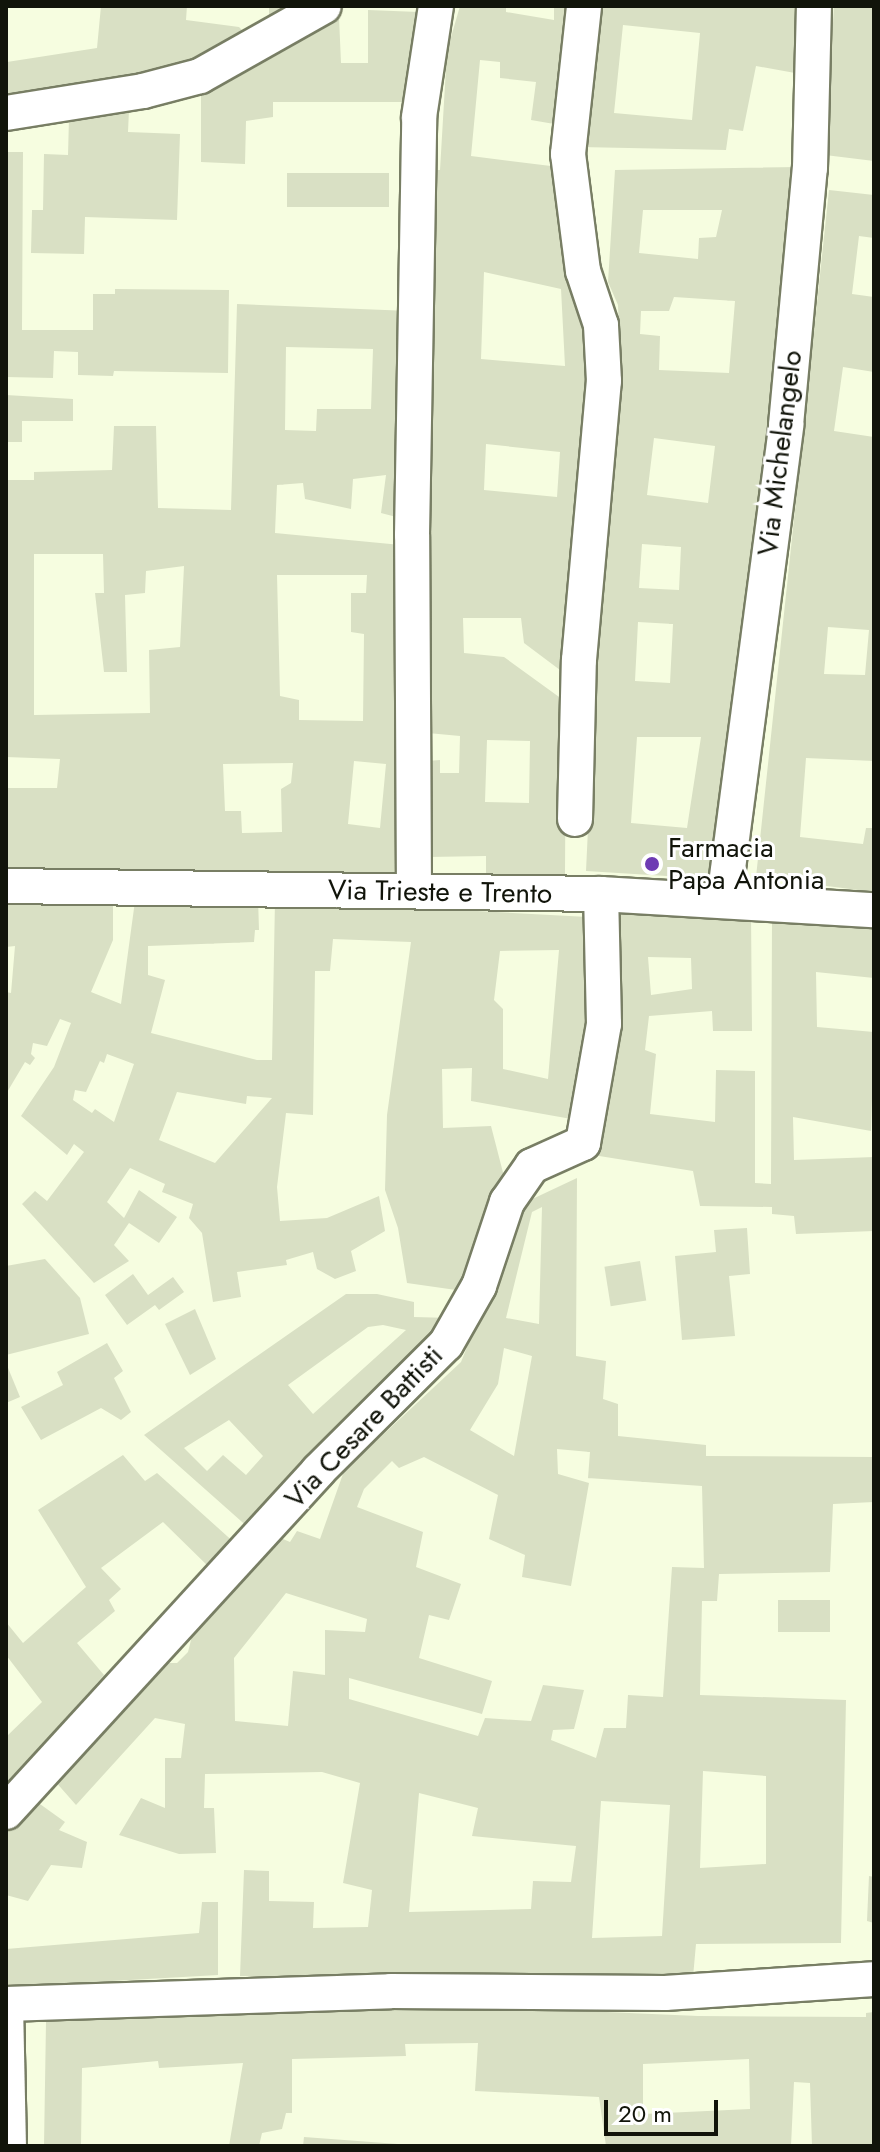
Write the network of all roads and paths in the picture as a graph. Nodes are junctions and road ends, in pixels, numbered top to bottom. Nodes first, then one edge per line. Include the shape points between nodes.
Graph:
1 (324, 6) edge
2 (436, 6) edge
3 (584, 6) edge
4 (814, 6) edge
5 (6, 113) edge
6 (575, 819) dead end
7 (6, 886) edge
8 (414, 891) junction
9 (601, 894) junction
10 (724, 899) junction
11 (874, 910) edge
12 (6, 1812) edge
13 (874, 1979) edge
14 (10, 2004) edge
15 (17, 2146) edge

1 - 5 street via 200,76 143,91
2 - 8 street via 419,117 412,535
3 - 6 street via 568,154 583,271 601,325 604,381 579,660
4 - 10 street, Via Michelangelo via 810,168 786,425
7 - 8 street, Via Trieste e Trento
8 - 9 street, Via Trieste e Trento
9 - 10 street, Via Trieste e Trento
9 - 12 street, Via Cesare Battisti via 604,1024 583,1143 532,1166 515,1190 479,1286 446,1344 318,1471
10 - 11 street, Via Trieste e Trento
13 - 14 street via 665,1993 391,1991
14 - 15 lane

